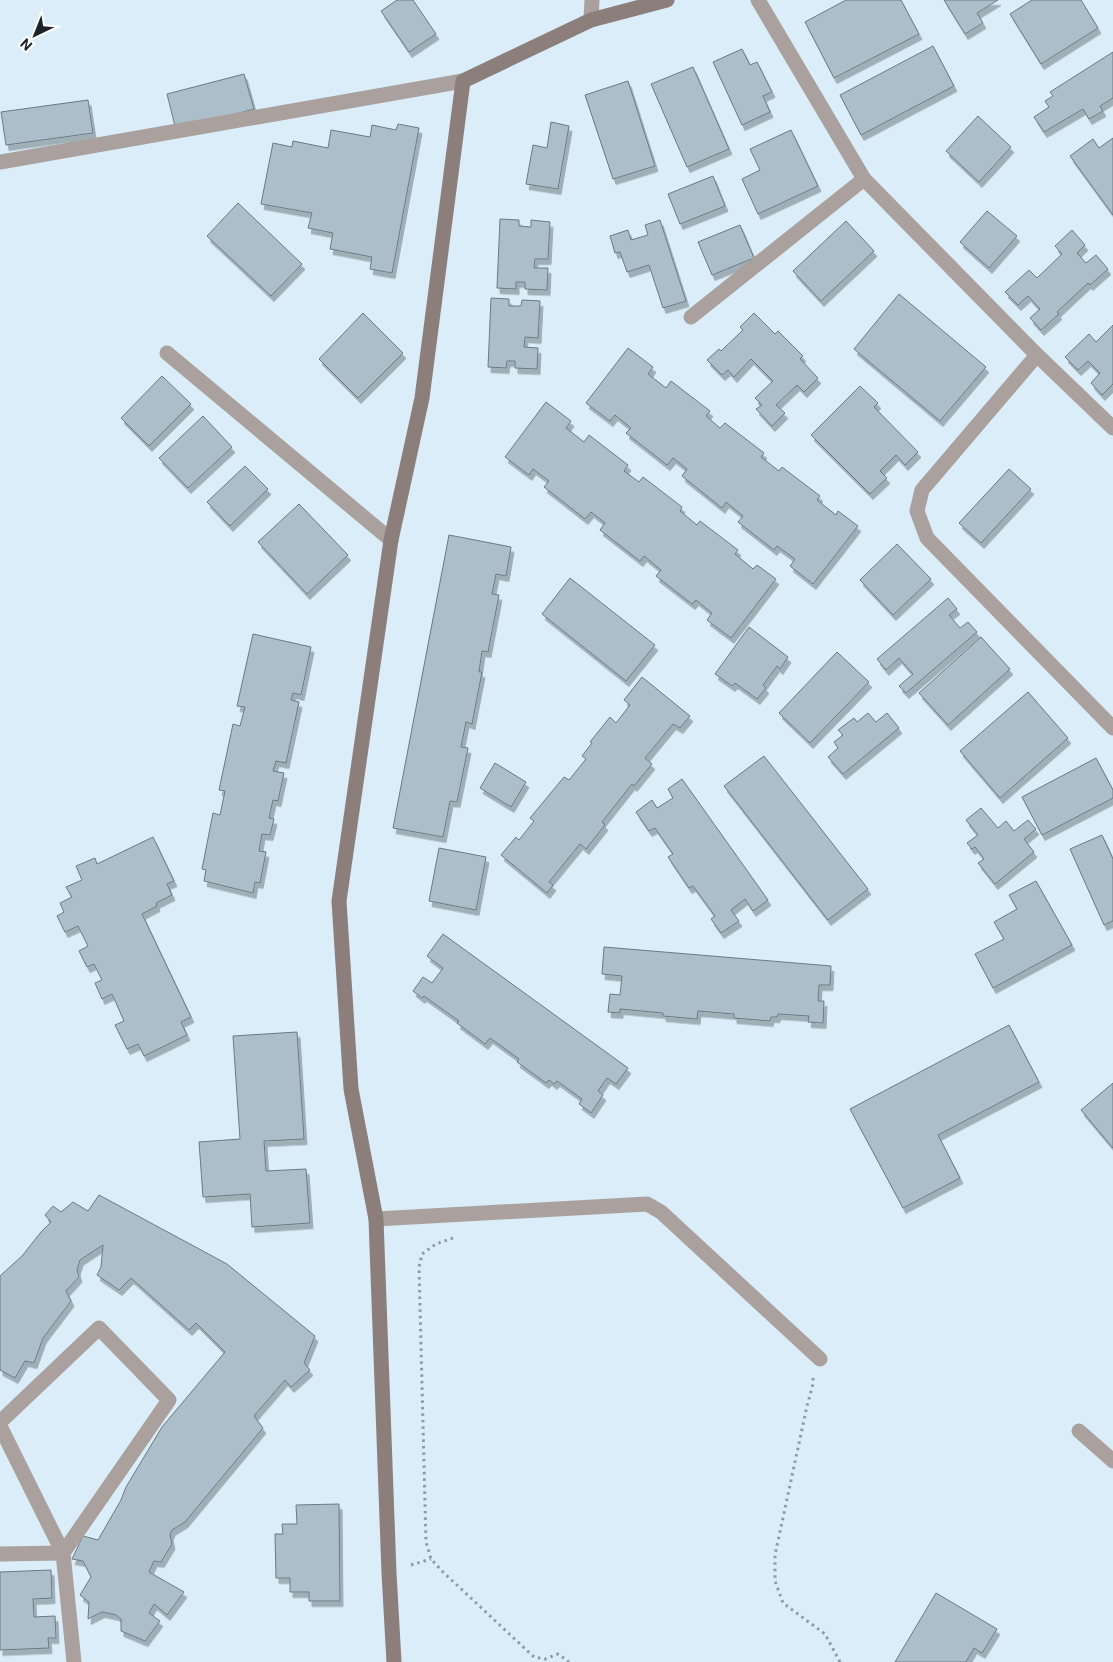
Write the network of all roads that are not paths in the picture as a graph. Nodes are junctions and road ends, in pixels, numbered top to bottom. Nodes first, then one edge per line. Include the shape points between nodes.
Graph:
1 (592, 0) edge
2 (667, 0) edge
3 (758, 0) edge
4 (591, 20) junction
5 (463, 81) junction
6 (0, 162) edge
7 (864, 180) junction
8 (691, 317) dead end
9 (167, 353) dead end
10 (1037, 356) junction
11 (1113, 428) edge
12 (391, 540) junction
13 (1113, 728) edge
14 (376, 1219) junction
15 (820, 1359) dead end
16 (0, 1424) edge
17 (1079, 1431) dead end
18 (1113, 1461) edge
19 (63, 1553) junction
20 (0, 1554) edge
21 (74, 1662) edge
22 (394, 1662) edge

1 - 4 street
2 - 4 street
3 - 7 street
4 - 5 street
5 - 6 street
5 - 12 street via 422,398
7 - 8 street
7 - 10 street
9 - 12 street
10 - 11 street
10 - 13 street via 922,490 917,511 927,538
12 - 14 street via 339,901 351,1089
14 - 15 street via 647,1204 661,1212
14 - 22 street
16 - 19 street
16 - 19 street via 99,1328 169,1400
17 - 18 street
19 - 20 street
19 - 21 street

